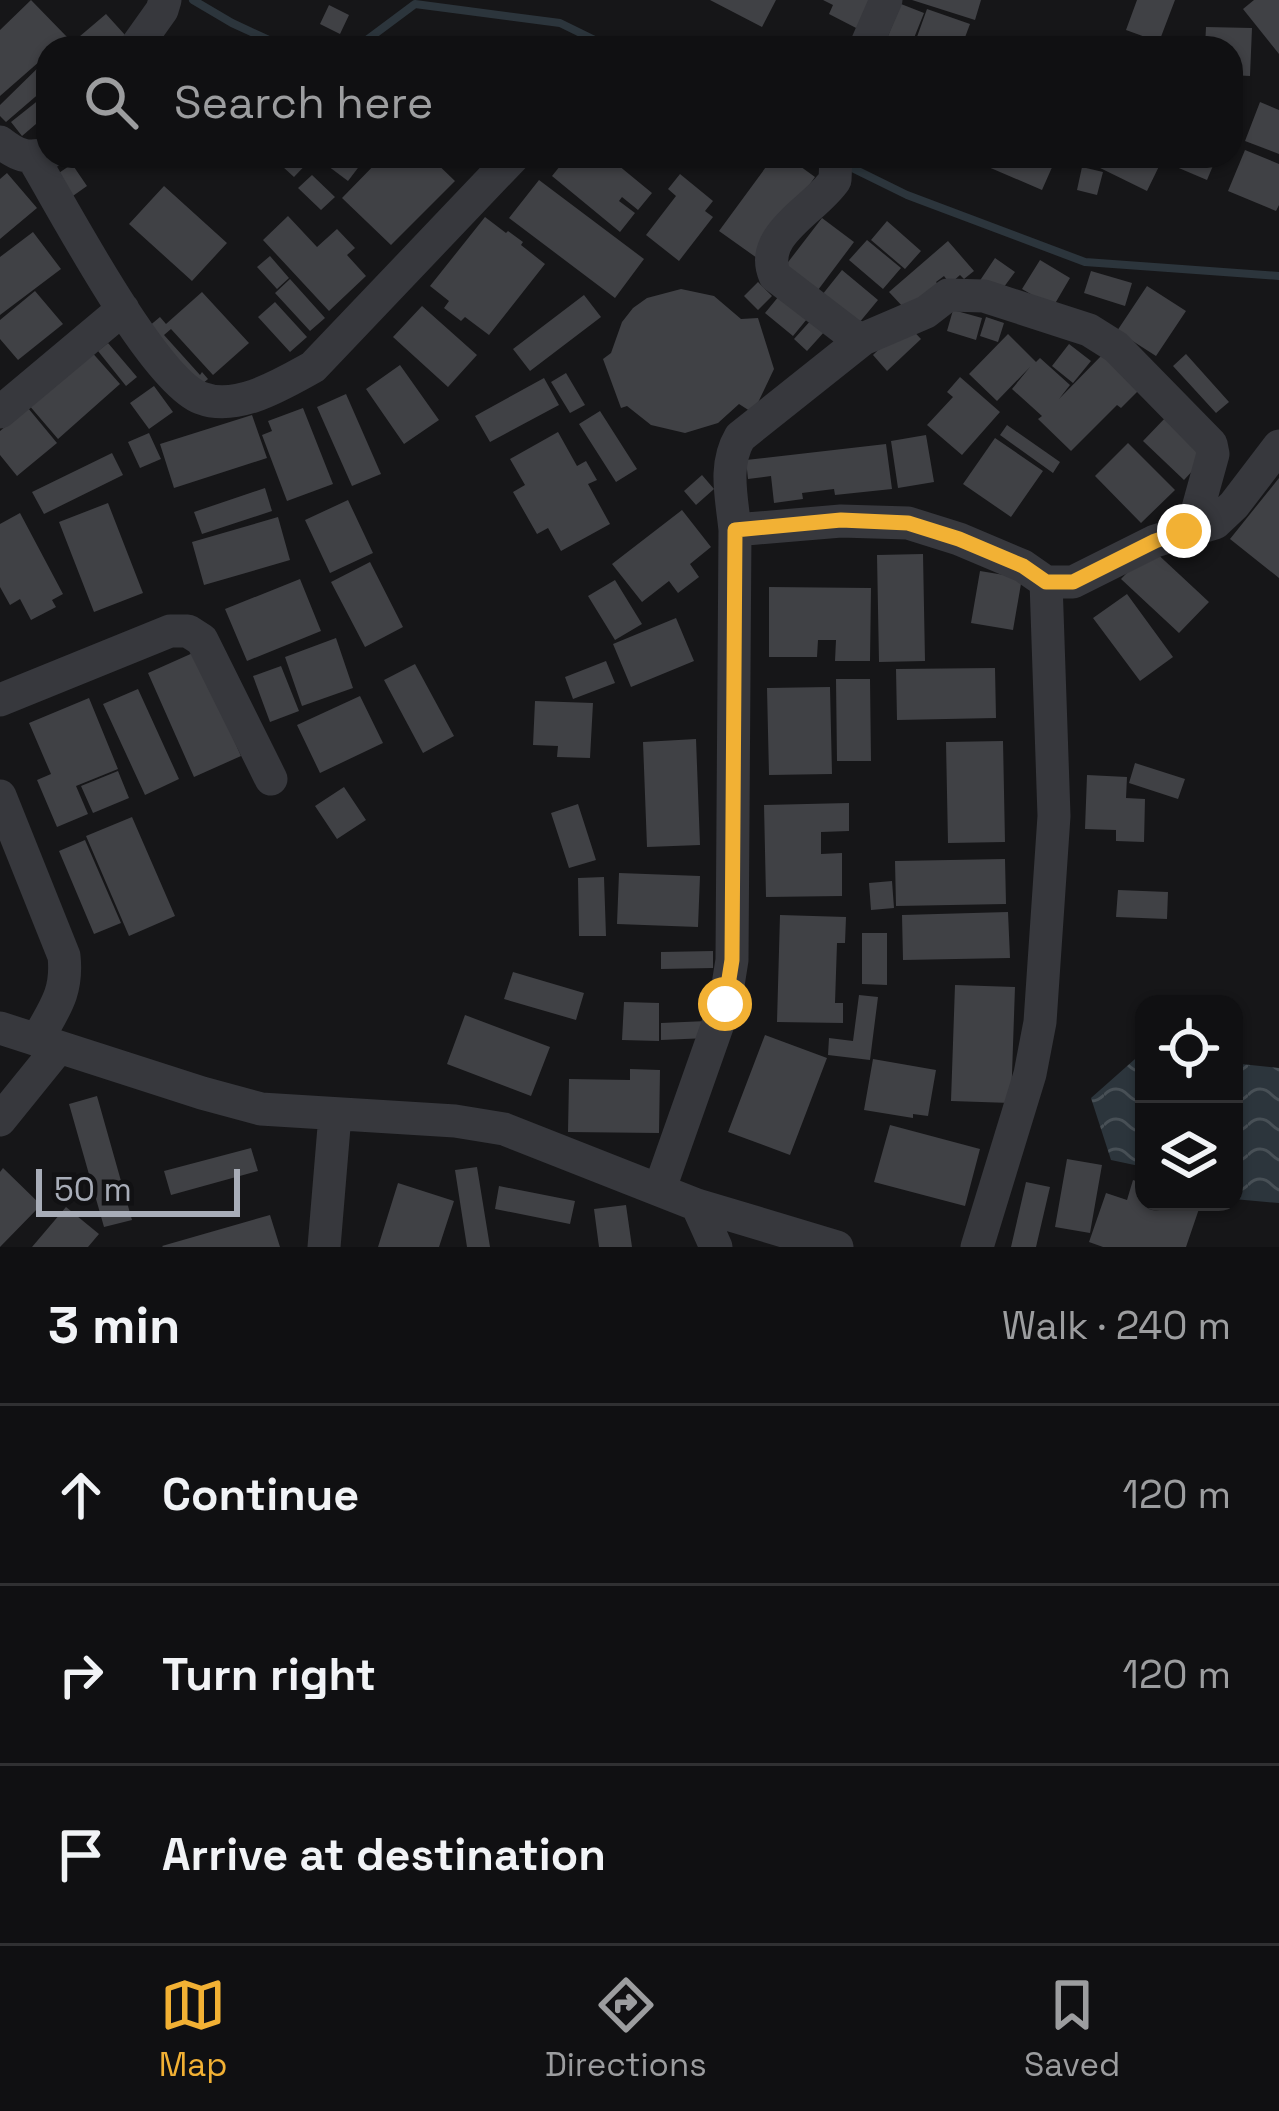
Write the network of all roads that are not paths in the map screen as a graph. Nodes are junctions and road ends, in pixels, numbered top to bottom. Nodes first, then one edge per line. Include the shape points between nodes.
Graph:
1 (886, 0) edge
2 (164, 5) edge
3 (143, 36) edge
4 (870, 36) edge
5 (0, 142) edge
6 (36, 155) edge
7 (47, 168) edge
8 (503, 168) edge
9 (835, 168) edge
10 (123, 309) junction
11 (863, 339) junction
12 (0, 412) edge
13 (1279, 446) edge
14 (735, 530) junction
15 (1184, 531) junction
16 (1046, 582) junction
17 (0, 700) edge
18 (271, 778) dead end
19 (0, 796) edge
20 (0, 1028) edge
21 (48, 1044) junction
22 (334, 1115) junction
23 (0, 1120) edge
24 (660, 1188) junction
25 (697, 1204) junction
26 (758, 1236) edge
27 (323, 1247) edge
28 (716, 1247) edge
29 (837, 1247) edge
30 (977, 1247) edge

1 - 4 street
2 - 3 street
5 - 6 street
7 - 10 street
8 - 10 street via 313,367 278,386 235,401 202,399 175,381
9 - 11 street via 774,243 769,262 776,276
10 - 12 street
11 - 14 street via 740,437 730,453
11 - 15 street via 948,295 984,296 1089,330 1116,347 1211,444 1197,512
13 - 15 street via 1215,523
14 - 16 street via 908,523
14 - 24 street via 732,960 725,1004
15 - 16 street via 1073,582
16 - 30 street via 1054,816 1040,1022
17 - 18 street via 170,631 188,631 202,640
19 - 21 street via 64,956 64,991
20 - 21 street
21 - 22 street via 261,1108
21 - 23 street
22 - 24 street via 504,1129
22 - 27 street
24 - 25 street
25 - 26 street
25 - 28 street
26 - 29 street

